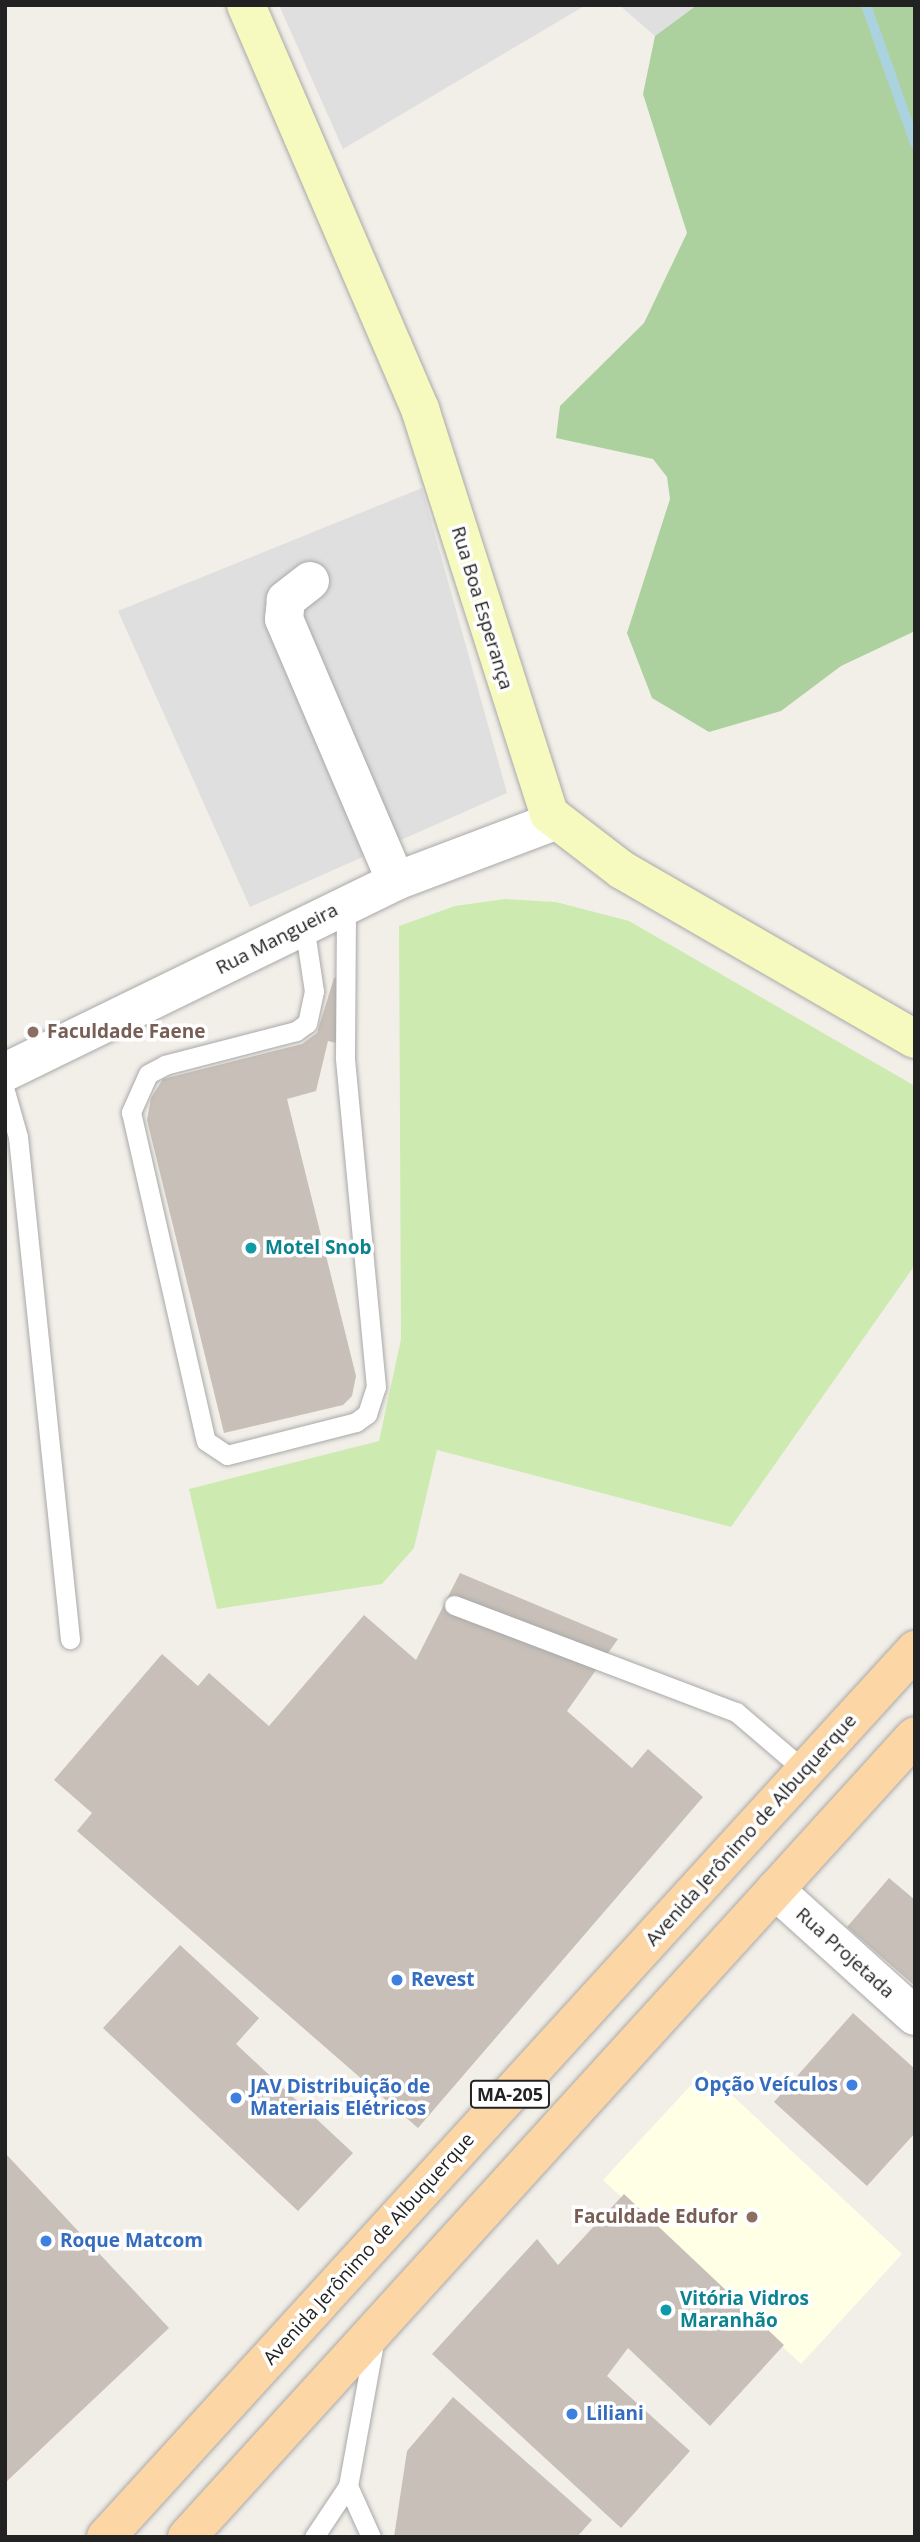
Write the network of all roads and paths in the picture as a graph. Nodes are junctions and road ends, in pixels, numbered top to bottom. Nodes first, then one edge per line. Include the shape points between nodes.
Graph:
1 (246, 5) edge
2 (310, 581) dead end
3 (555, 821) junction
4 (396, 881) junction
5 (346, 905) junction
6 (304, 925) junction
7 (915, 1039) edge
8 (5, 1072) edge
9 (5, 1091) edge
10 (454, 1605) dead end
11 (70, 1639) dead end
12 (915, 1650) edge
13 (915, 1736) edge
14 (805, 1771) junction
15 (775, 1889) junction
16 (915, 2016) edge
17 (376, 2328) junction
18 (348, 2486) junction
19 (106, 2537) edge
20 (187, 2537) edge
21 (314, 2537) edge
22 (371, 2537) edge

1 - 3 main road, Rua Boa Esperança via 420,409 533,778
2 - 4 street via 286,600 284,619
3 - 4 street, Rua Mangueira
3 - 7 main road, Rua Boa Esperança via 622,870
4 - 5 street, Rua Mangueira
5 - 6 street, Rua Mangueira
5 - 6 lane via 345,1056 376,1387 367,1415 356,1422 227,1455 206,1441 131,1112 148,1074 165,1065 296,1031 307,1023 314,991
6 - 8 street, Rua Mangueira
9 - 11 lane via 18,1137
10 - 14 lane via 736,1713
12 - 14 main road, Avenida Jerônimo de Albuquerque / MA-205
13 - 15 main road, MA-205
14 - 19 main road, Avenida Jerônimo de Albuquerque / MA-205
15 - 16 street, Rua Projetada
15 - 17 main road, MA-205
17 - 18 lane
17 - 20 main road, MA-205
18 - 21 lane
18 - 22 lane

